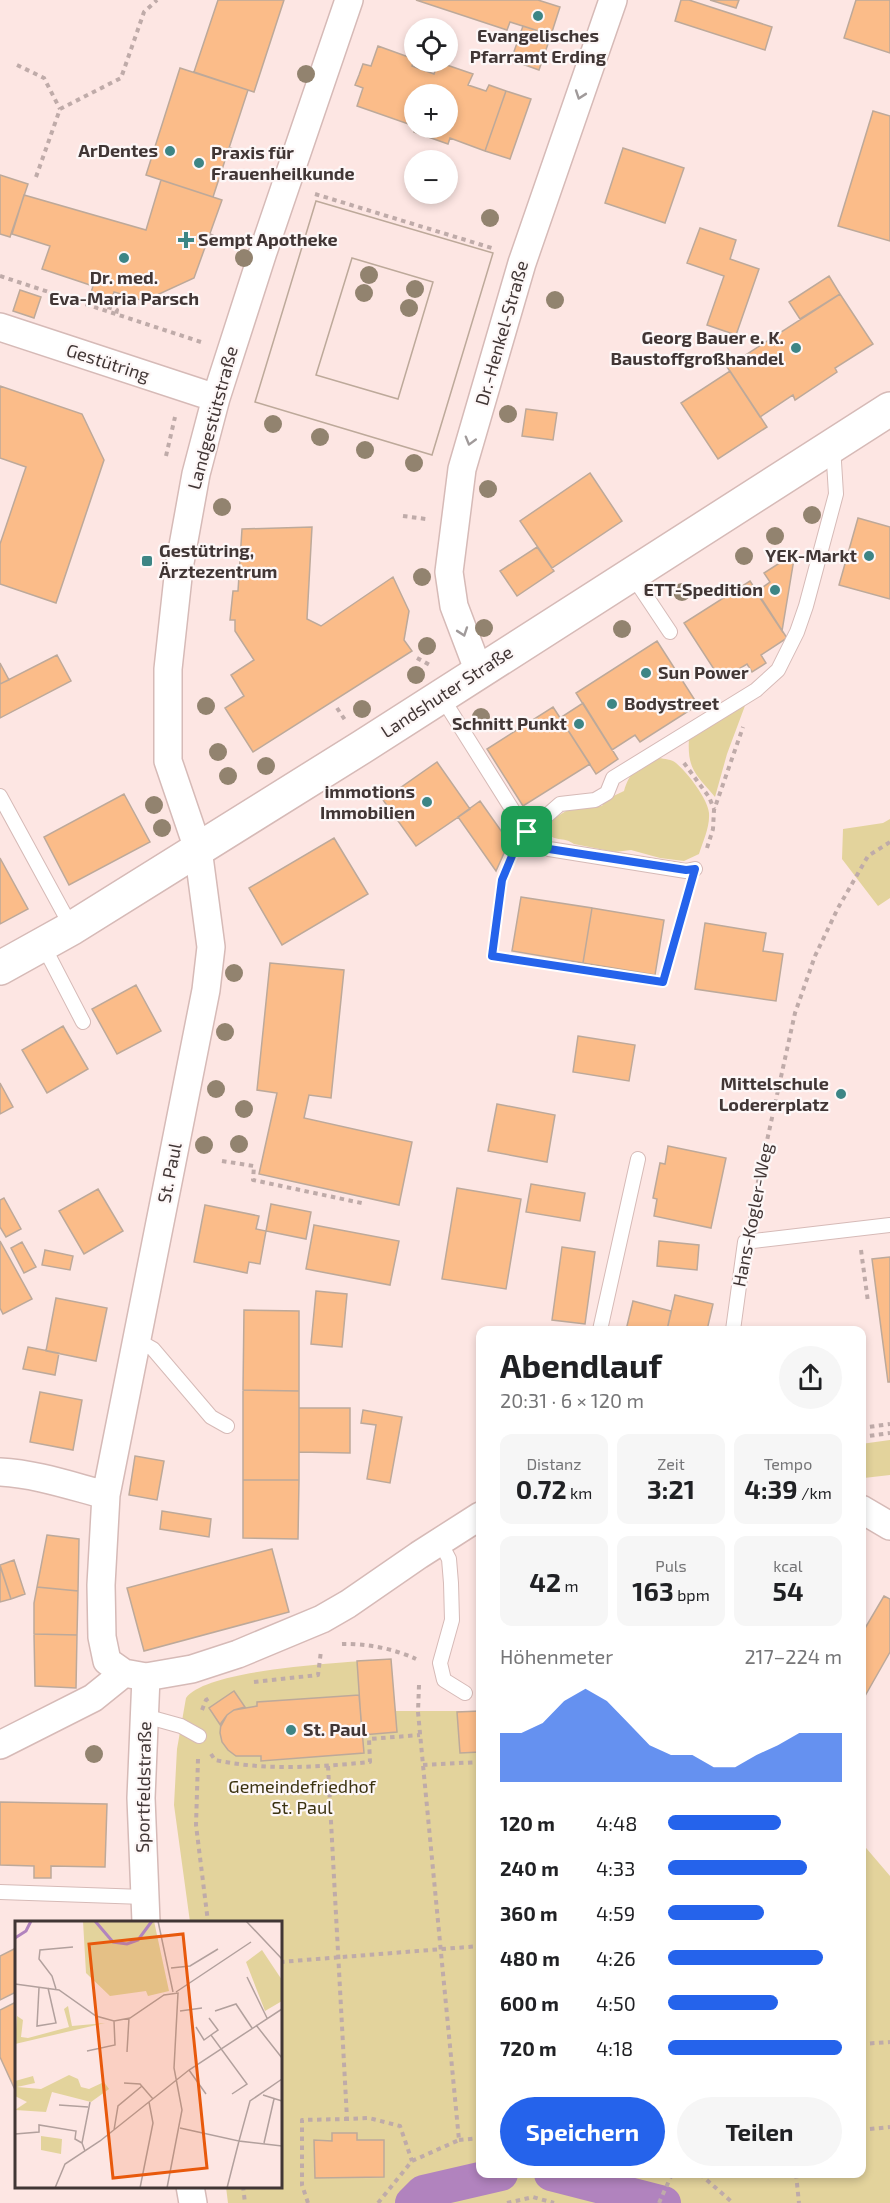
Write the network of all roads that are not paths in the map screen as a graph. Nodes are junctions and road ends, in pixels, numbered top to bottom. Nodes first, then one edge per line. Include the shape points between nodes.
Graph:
1 (349, 0) edge
2 (612, 0) edge
3 (0, 327) edge
4 (216, 398) junction
5 (890, 409) edge
6 (833, 446) junction
7 (632, 574) junction
8 (670, 632) dead end
9 (479, 672) junction
10 (441, 696) junction
11 (0, 796) edge
12 (527, 832) junction
13 (198, 849) junction
14 (695, 869) road end
15 (72, 928) junction
16 (43, 945) junction
17 (0, 968) edge
18 (83, 1022) dead end
19 (638, 1159) dead end
20 (890, 1225) edge
21 (601, 1326) edge
22 (734, 1326) edge
23 (137, 1340) junction
24 (227, 1426) dead end
25 (0, 1472) edge
26 (106, 1496) junction
27 (866, 1512) edge
28 (476, 1519) edge
29 (890, 1526) edge
30 (440, 1542) junction
31 (135, 1675) junction
32 (465, 1693) dead end
33 (145, 1716) junction
34 (199, 1736) road end
35 (0, 1745) edge
36 (0, 1892) edge
37 (145, 1910) edge
38 (190, 2188) edge
39 (193, 2203) edge

1 - 4 street, Landgestütstraße
2 -> 9 street, Dr.-Henkel-Straße via 522,263 462,469 449,572 454,606
3 - 4 street, Gestütring
4 - 13 street, Landgestütstraße via 183,545 168,669 168,761
5 - 6 street, Landshuter Straße
6 - 7 street, Landshuter Straße
6 - 12 lane via 836,494 806,606 778,670 756,690 613,778 607,793 595,800 560,804
7 - 8 lane
7 - 9 street, Landshuter Straße
9 - 10 street, Landshuter Straße
10 - 12 lane
10 - 13 street, Landshuter Straße
11 - 15 lane
12 - 14 lane via 549,849
13 - 15 street, Landshuter Straße
13 - 23 street, St. Paul via 208,926 207,990
15 - 16 street, Landshuter Straße
16 - 17 street, Landshuter Straße
16 - 18 lane
19 - 21 lane
20 - 22 lane, Hans-Kogler-Weg via 745,1242
23 - 24 lane via 153,1349 211,1417
23 - 26 street, St. Paul
25 - 26 street via 22,1473
26 - 31 street, St. Paul via 102,1637 107,1661
27 - 29 street
28 - 30 street
30 - 31 street via 322,1619 192,1669
30 - 32 lane via 449,1559 452,1620 440,1663 444,1680
31 - 33 street, Sportfeldstraße
31 - 35 street
33 - 34 lane via 181,1726
33 - 37 street, Sportfeldstraße via 141,1798
36 - 37 lane, Sportfeldstraße
38 - 39 street

